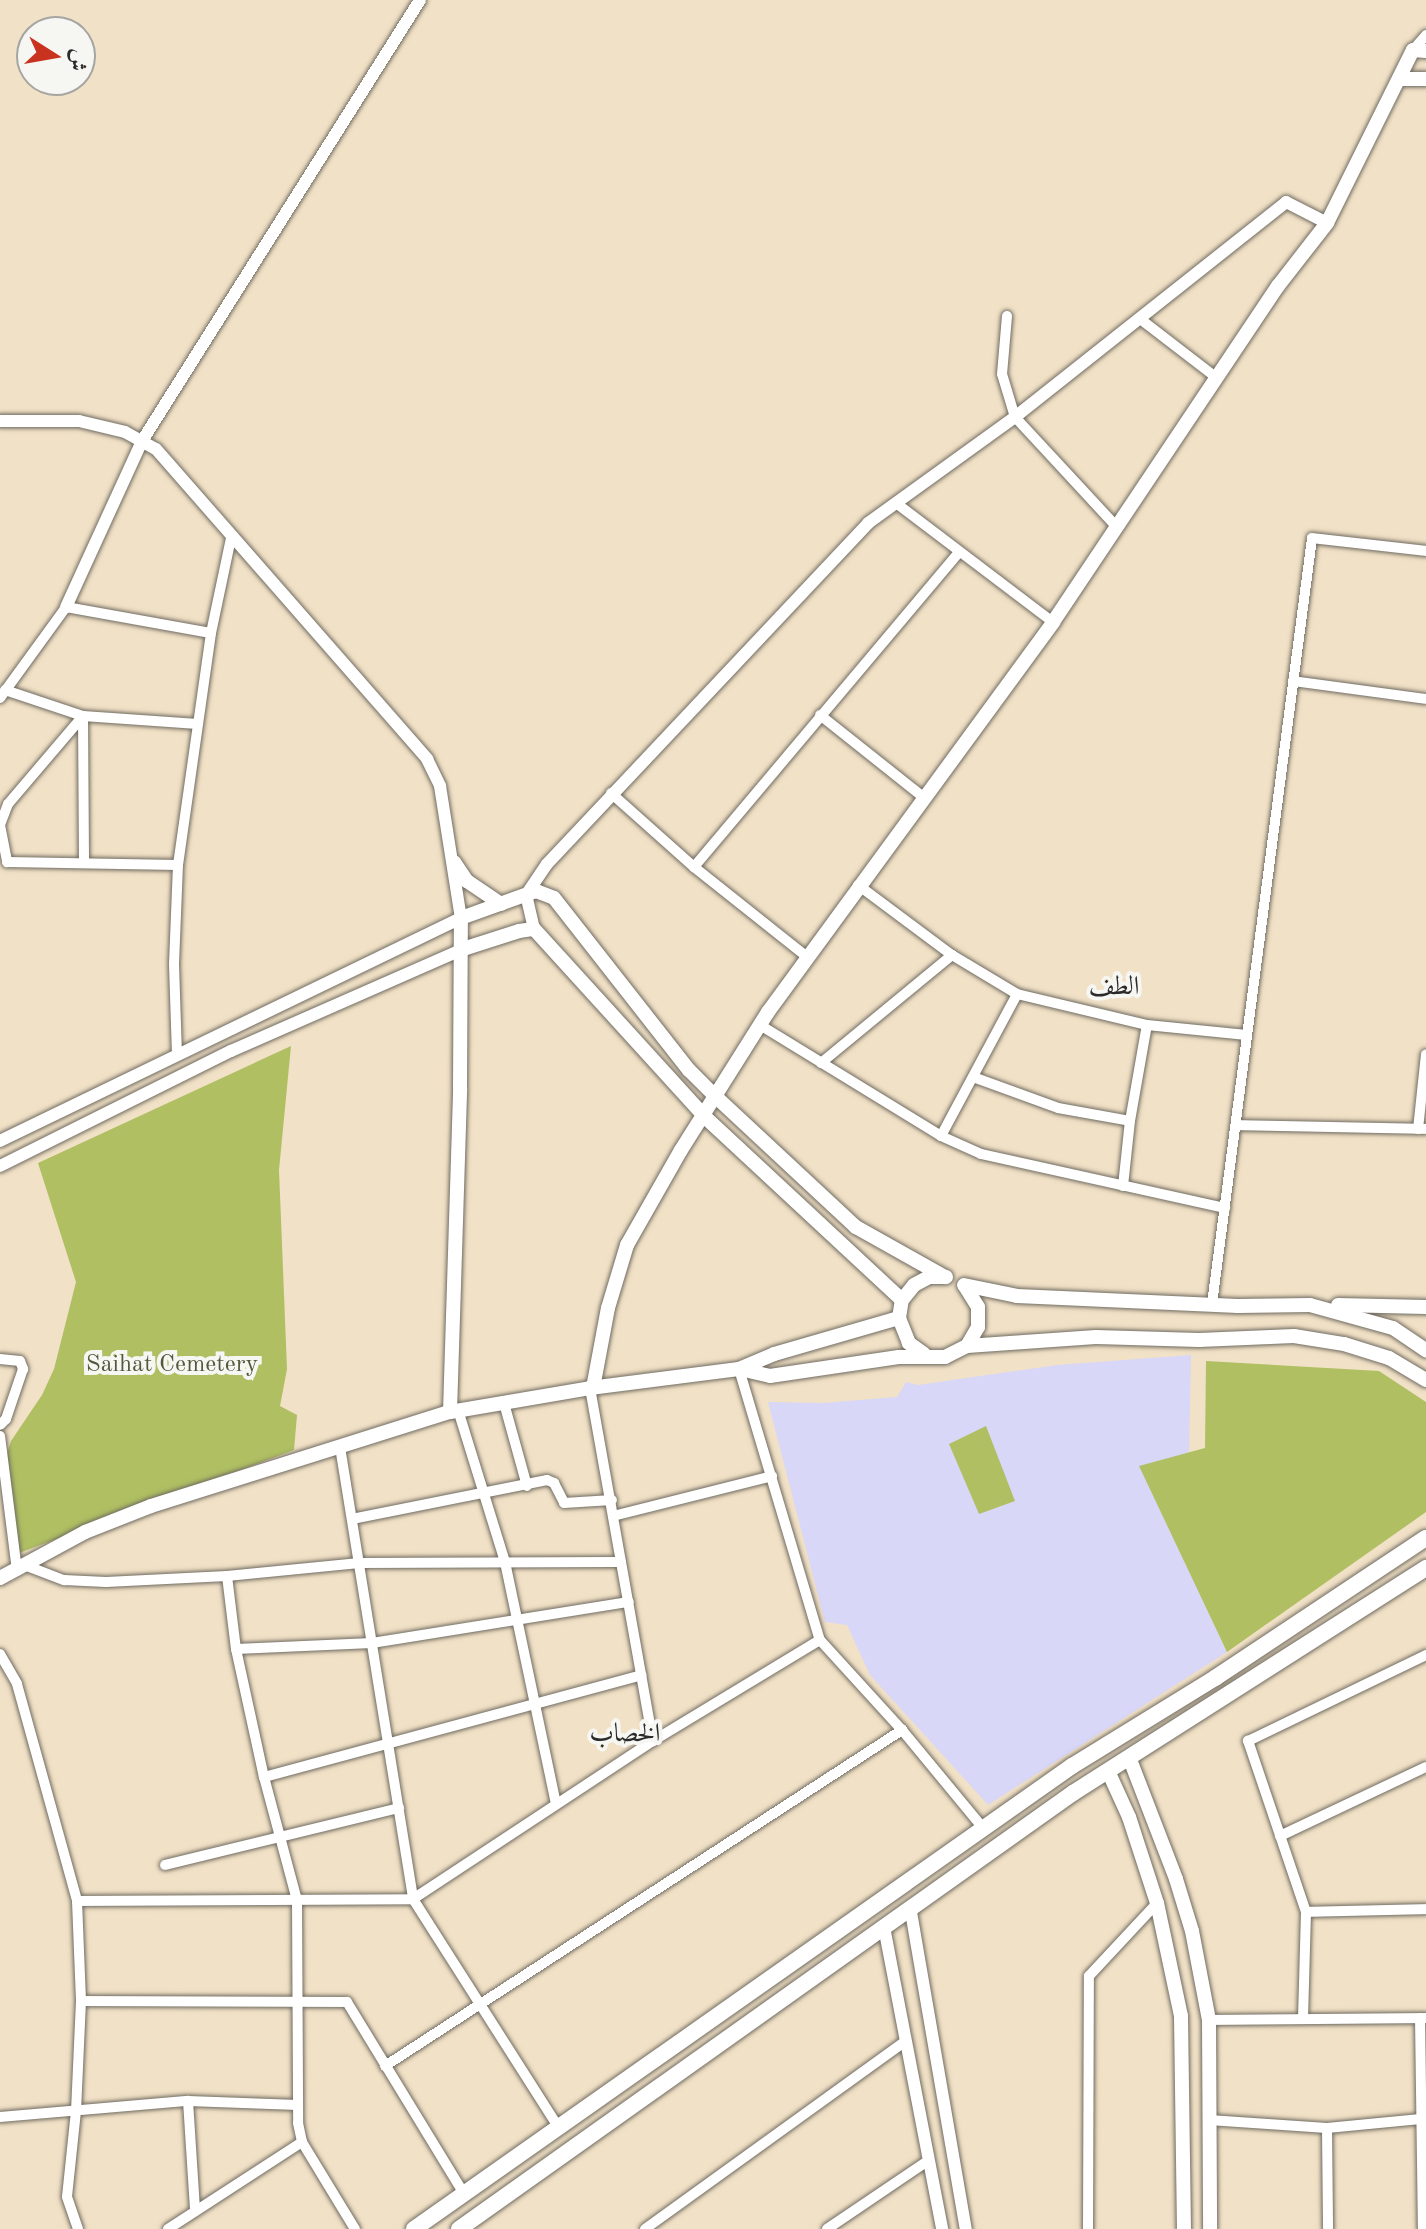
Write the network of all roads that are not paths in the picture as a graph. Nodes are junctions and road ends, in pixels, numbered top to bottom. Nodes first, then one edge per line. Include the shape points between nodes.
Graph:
1 (420, 0) edge
2 (1426, 35) edge
3 (1419, 51) edge
4 (1399, 79) junction
5 (1426, 79) edge
6 (1327, 223) junction
7 (1007, 316) dead end
8 (1139, 318) junction
9 (1217, 378) junction
10 (1015, 417) junction
11 (0, 421) edge
12 (142, 441) junction
13 (896, 503) junction
14 (1117, 527) junction
15 (231, 538) junction
16 (1426, 551) edge
17 (958, 553) junction
18 (66, 607) junction
19 (1053, 622) junction
20 (211, 633) junction
21 (1293, 681) junction
22 (2, 694) edge
23 (1426, 699) edge
24 (820, 715) junction
25 (83, 716) junction
26 (198, 724) junction
27 (611, 793) junction
28 (923, 797) junction
29 (0, 825) edge
30 (84, 861) junction
31 (454, 862) junction
32 (3, 864) edge
33 (178, 865) junction
34 (694, 867) junction
35 (858, 885) junction
36 (526, 895) junction
37 (501, 904) junction
38 (461, 918) junction
39 (534, 929) junction
40 (463, 949) junction
41 (952, 955) junction
42 (807, 957) junction
43 (1017, 994) junction
44 (760, 1025) junction
45 (1147, 1025) junction
46 (1247, 1035) junction
47 (1426, 1054) edge
48 (177, 1055) junction
49 (821, 1063) junction
50 (973, 1077) junction
51 (716, 1097) junction
52 (705, 1117) junction
53 (1130, 1121) junction
54 (1236, 1125) junction
55 (1422, 1129) edge
56 (941, 1136) junction
57 (0, 1141) edge
58 (0, 1166) edge
59 (1123, 1186) junction
60 (1225, 1208) junction
61 (945, 1277) junction
62 (964, 1285) junction
63 (902, 1300) junction
64 (1212, 1304) junction
65 (1310, 1305) junction
66 (1426, 1307) edge
67 (899, 1318) junction
68 (967, 1346) junction
69 (1426, 1350) edge
70 (924, 1354) junction
71 (0, 1359) edge
72 (739, 1369) junction
73 (1426, 1380) edge
74 (592, 1388) junction
75 (504, 1403) junction
76 (454, 1411) junction
77 (0, 1425) edge
78 (0, 1436) edge
79 (340, 1447) junction
80 (772, 1476) junction
81 (527, 1486) junction
82 (487, 1494) junction
83 (612, 1500) junction
84 (613, 1516) junction
85 (352, 1519) junction
86 (1426, 1538) edge
87 (505, 1562) junction
88 (621, 1562) junction
89 (359, 1563) junction
90 (22, 1568) junction
91 (1426, 1568) edge
92 (227, 1576) junction
93 (0, 1578) edge
94 (629, 1602) junction
95 (518, 1619) junction
96 (820, 1640) junction
97 (372, 1643) junction
98 (236, 1649) junction
99 (0, 1654) edge
100 (1426, 1655) edge
101 (641, 1675) junction
102 (536, 1701) junction
103 (902, 1730) junction
104 (653, 1741) junction
105 (387, 1742) junction
106 (1129, 1757) junction
107 (1426, 1767) edge
108 (1108, 1771) junction
109 (264, 1777) junction
110 (556, 1804) junction
111 (399, 1808) junction
112 (983, 1828) junction
113 (1280, 1836) junction
114 (281, 1837) junction
115 (165, 1865) dead end
116 (413, 1899) junction
117 (297, 1900) junction
118 (77, 1901) junction
119 (1157, 1903) junction
120 (1426, 1909) edge
121 (911, 1912) junction
122 (1306, 1912) junction
123 (884, 1927) junction
124 (81, 2001) junction
125 (295, 2005) junction
126 (479, 2005) junction
127 (1423, 2018) edge
128 (1303, 2019) junction
129 (1209, 2020) junction
130 (906, 2041) junction
131 (385, 2066) junction
132 (188, 2101) junction
133 (298, 2105) junction
134 (76, 2111) junction
135 (0, 2117) edge
136 (1421, 2119) junction
137 (1209, 2120) junction
138 (558, 2127) junction
139 (1327, 2128) junction
140 (302, 2142) junction
141 (929, 2160) junction
142 (464, 2194) junction
143 (195, 2210) junction
144 (833, 2227) edge
145 (78, 2229) edge
146 (168, 2229) edge
147 (355, 2229) edge
148 (414, 2229) edge
149 (459, 2229) edge
150 (645, 2229) edge
151 (942, 2229) edge
152 (966, 2229) edge
153 (1088, 2229) edge
154 (1184, 2229) edge
155 (1210, 2229) edge
156 (1328, 2229) edge
157 (1423, 2229) edge

1 - 12 street
2 - 3 street
3 - 4 main road
4 - 5 main road
4 - 6 main road
6 - 8 street via 1286,202
6 - 9 main road
7 - 10 street via 1002,374
8 - 9 street
8 - 10 street
9 - 14 main road
10 - 13 street
10 - 14 street
11 - 12 street via 79,421
12 - 15 street via 156,449
12 - 18 street
13 - 17 street
13 - 27 street via 868,523
14 - 19 main road
15 - 20 street
15 - 31 street via 427,759 440,786
16 - 21 street via 1312,538
17 - 19 street
17 - 24 street
18 - 20 street
18 - 22 street
19 - 28 main road
20 - 26 street
21 - 23 street
21 - 46 street
22 - 25 street
24 - 28 street
24 - 34 street
25 - 26 street
25 - 29 street via 8,804
25 - 30 street
26 - 33 street
27 - 34 street
27 - 36 street
28 - 35 main road
29 - 32 street
30 - 32 street
30 - 33 street
31 - 37 main road via 467,881
31 - 38 street
33 - 48 street
34 - 42 street
35 - 41 street
35 - 42 main road
36 - 37 main road
36 - 39 street
36 - 51 main road via 536,891 554,898
37 - 38 main road
38 - 40 main road
38 - 48 street
39 - 40 main road
39 - 52 main road
40 - 58 street via 231,1051
40 - 76 main road
41 - 43 street
41 - 49 street
42 - 44 main road
43 - 45 street
43 - 50 street
44 - 49 street
44 - 51 main road
45 - 46 street
45 - 53 street
46 - 54 street
47 - 55 street
48 - 57 street
49 - 56 street
50 - 53 street via 1058,1108
50 - 56 street
51 - 52 main road
51 - 61 main road via 856,1227
52 - 63 main road
52 - 74 main road via 627,1245
53 - 59 street
54 - 55 street
54 - 60 street
56 - 59 street via 981,1154
59 - 60 street
60 - 64 street
61 - 62 main road
61 - 63 main road via 914,1285
62 - 64 main road via 1017,1296
62 - 68 main road via 978,1307 978,1327
63 - 67 main road
64 - 65 main road
65 - 66 main road
65 - 69 main road via 1393,1328
67 - 70 main road via 909,1343
67 - 72 main road
68 - 70 main road via 945,1357
68 - 73 main road via 1096,1337 1294,1336 1389,1358
70 - 72 main road via 770,1376
71 - 77 street via 20,1361 23,1369
72 - 74 main road
72 - 80 street
74 - 75 main road
74 - 83 street
75 - 76 main road
75 - 81 street
76 - 79 main road
76 - 82 street
78 - 90 street
79 - 85 street
79 - 90 main road via 151,1506 85,1532
80 - 84 street
80 - 96 street
81 - 82 street
81 - 83 street via 551,1481 569,1503
82 - 85 street
82 - 87 street
83 - 84 street
84 - 88 street
85 - 89 street
86 - 112 main road
87 - 88 street
87 - 89 street
87 - 95 street
88 - 94 street
89 - 92 street
89 - 97 street
90 - 92 street via 64,1580 106,1582
90 - 93 main road
91 - 106 main road
92 - 98 street
94 - 95 street
94 - 101 street
95 - 97 street
95 - 102 street
96 - 103 street
96 - 104 street
97 - 98 street
97 - 105 street
98 - 109 street
99 - 118 street via 17,1684
100 - 113 street via 1248,1741
101 - 102 street
101 - 104 street
102 - 105 street
102 - 110 street
103 - 112 street
103 - 126 street
104 - 110 street
105 - 109 street
105 - 111 street
106 - 108 main road
106 - 129 main road via 1192,1931
107 - 113 street
108 - 119 main road
108 - 121 main road
109 - 114 street
110 - 116 street
111 - 114 street
111 - 116 street
112 - 138 main road
113 - 122 street
114 - 115 street
114 - 117 street
116 - 117 street
116 - 126 street
117 - 118 street
117 - 125 street
118 - 124 street
119 - 153 street via 1089,1976
119 - 154 main road via 1181,2016
120 - 122 street
121 - 123 main road
121 - 152 street
122 - 128 street
123 - 130 street
123 - 149 main road
124 - 125 street
124 - 134 street
125 - 131 street via 347,2002
125 - 133 street
126 - 131 street
126 - 138 street
127 - 128 street
127 - 136 street
128 - 129 street
129 - 137 main road
130 - 141 street
130 - 150 street
131 - 142 street
132 - 133 street
132 - 134 street
132 - 143 street
133 - 140 street
134 - 135 street
134 - 145 street via 67,2197
136 - 139 street
136 - 157 street
137 - 139 street
137 - 155 main road
138 - 142 main road
139 - 156 street
140 - 143 street
140 - 147 street
141 - 144 street
141 - 151 street
142 - 148 main road
143 - 146 street

